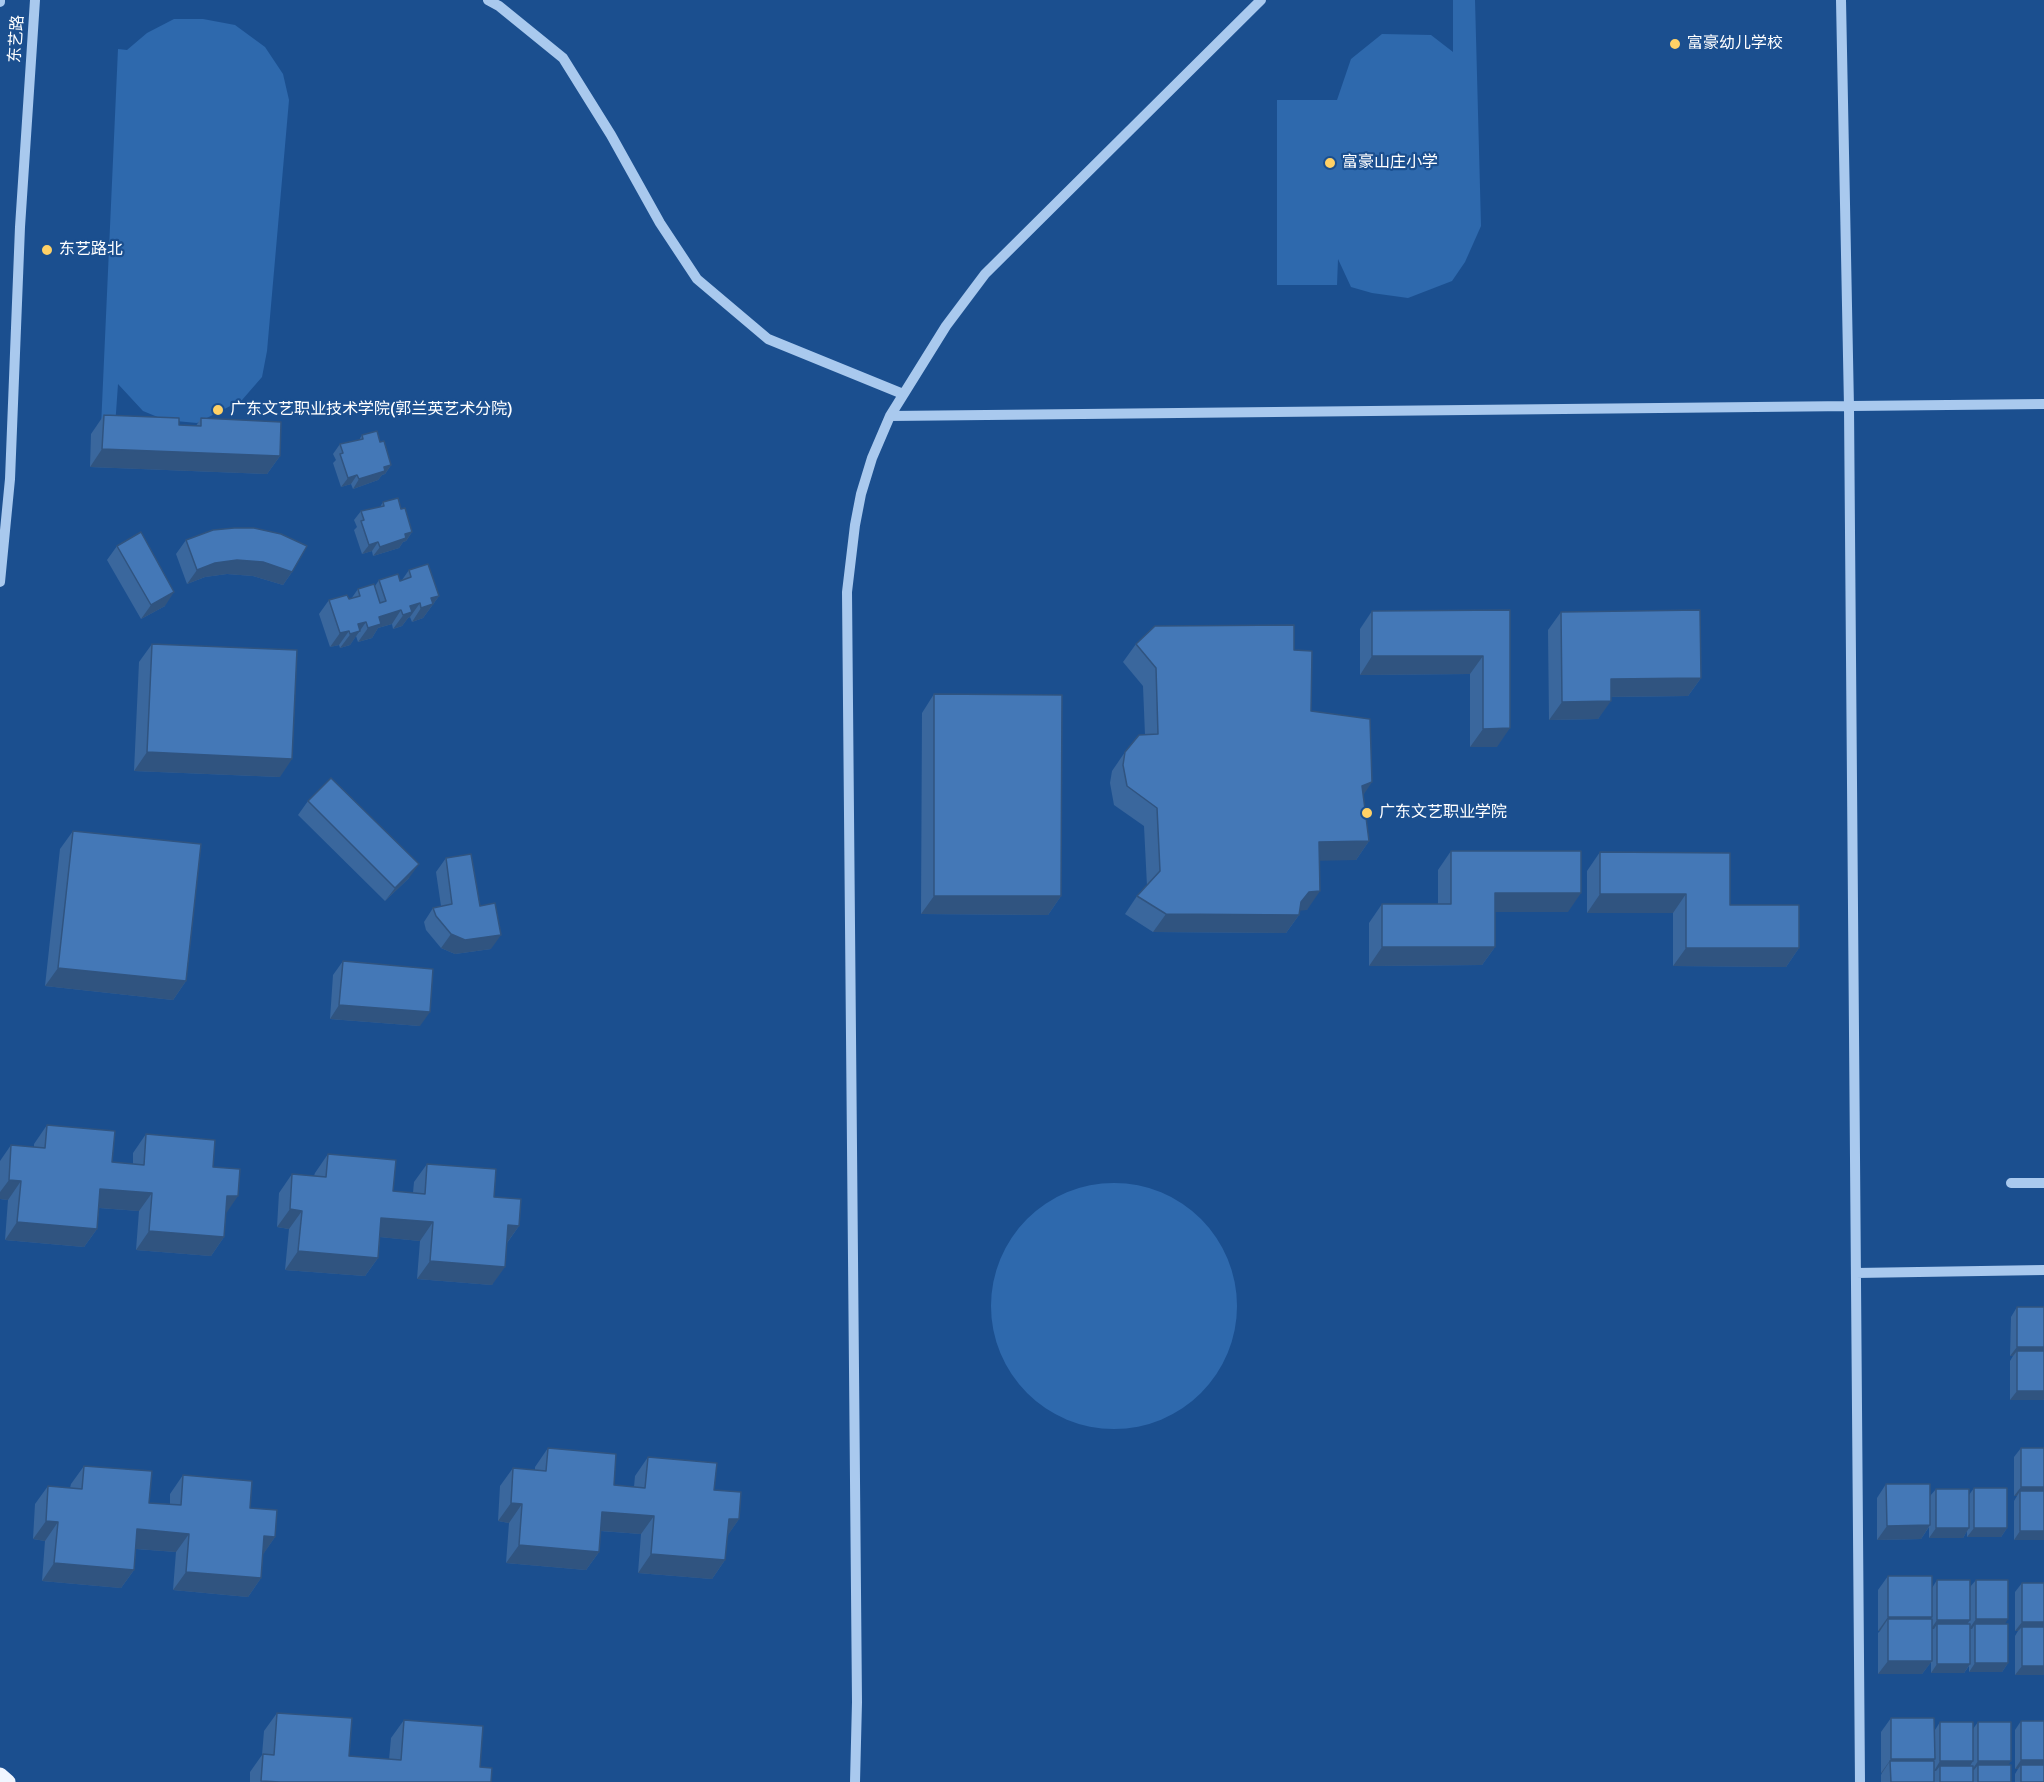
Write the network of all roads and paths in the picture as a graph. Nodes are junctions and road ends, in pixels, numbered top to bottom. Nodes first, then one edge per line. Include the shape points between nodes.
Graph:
1 (34, 0) edge
2 (488, 0) edge
3 (1261, 0) edge
4 (1841, 0) edge
5 (903, 394) junction
6 (2044, 404) edge
7 (1849, 407) junction
8 (890, 416) junction
9 (0, 582) edge
10 (2010, 1183) dead end
11 (2044, 1183) edge
12 (2044, 1270) edge
13 (1856, 1274) junction
14 (0, 1775) edge
15 (8, 1782) edge
16 (855, 1782) edge
17 (1860, 1782) edge

1 - 9 street, 东艺路
2 - 5 street via 563,58 697,279 768,339
3 - 5 street via 985,274
4 - 7 street
5 - 8 street
6 - 7 street
7 - 8 street
7 - 13 street
8 - 16 street via 861,494 847,592
10 - 11 street
12 - 13 street
13 - 17 street
14 - 15 main road

